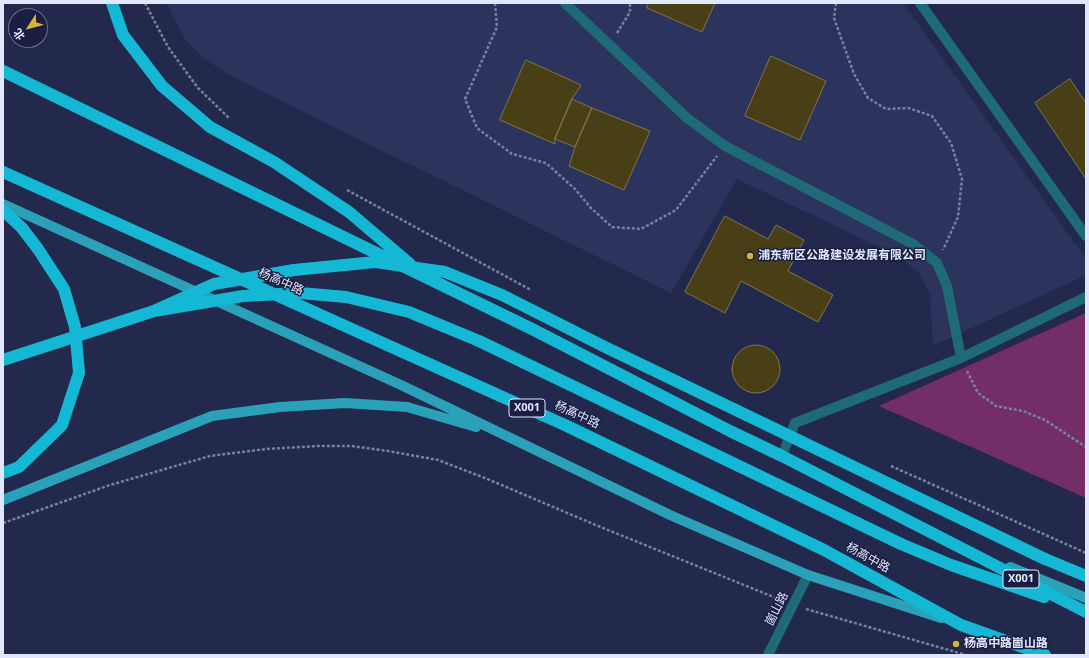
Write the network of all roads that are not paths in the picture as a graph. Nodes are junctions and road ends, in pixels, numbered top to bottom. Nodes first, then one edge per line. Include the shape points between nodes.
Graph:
1 (112, 3) edge
2 (565, 3) edge
3 (920, 3) edge
4 (3, 71) edge
5 (3, 172) edge
6 (3, 204) edge
7 (3, 210) edge
8 (1086, 236) edge
9 (425, 277) junction
10 (1086, 297) edge
11 (154, 311) junction
12 (961, 358) junction
13 (3, 360) edge
14 (504, 435) junction
15 (782, 456) junction
16 (3, 473) edge
17 (3, 500) edge
18 (957, 546) junction
19 (808, 575) junction
20 (1086, 576) edge
21 (1086, 598) edge
22 (1085, 612) edge
23 (962, 624) junction
24 (768, 655) edge
25 (1045, 655) edge

1 - 9 highway via 123,34 162,86 210,127 274,162 349,212
2 - 12 street via 687,118 725,146 913,244 937,263 947,286
3 - 8 street
4 - 9 highway, X001
5 - 23 highway, 杨高中路 / X001 via 567,426 824,550
6 - 14 main road
7 - 16 highway, bridge via 22,228 64,289 75,327 79,373 62,425 19,467
9 - 15 highway, X001
10 - 12 street
11 - 13 highway, bridge
11 - 20 highway, bridge via 214,284 294,270 375,262 446,272 502,295 1045,559
11 - 22 highway, bridge via 243,296 300,293 346,297 410,312 479,341 901,544 951,565
12 - 15 street via 795,423
14 - 17 main road, bridge via 407,407 345,403 280,407 212,416
14 - 19 main road via 670,515
15 - 18 highway, X001
18 - 21 main road, X001
18 - 22 highway, X001
19 - 23 main road
19 - 24 street, 崮山路
23 - 25 highway, 杨高中路 / X001

